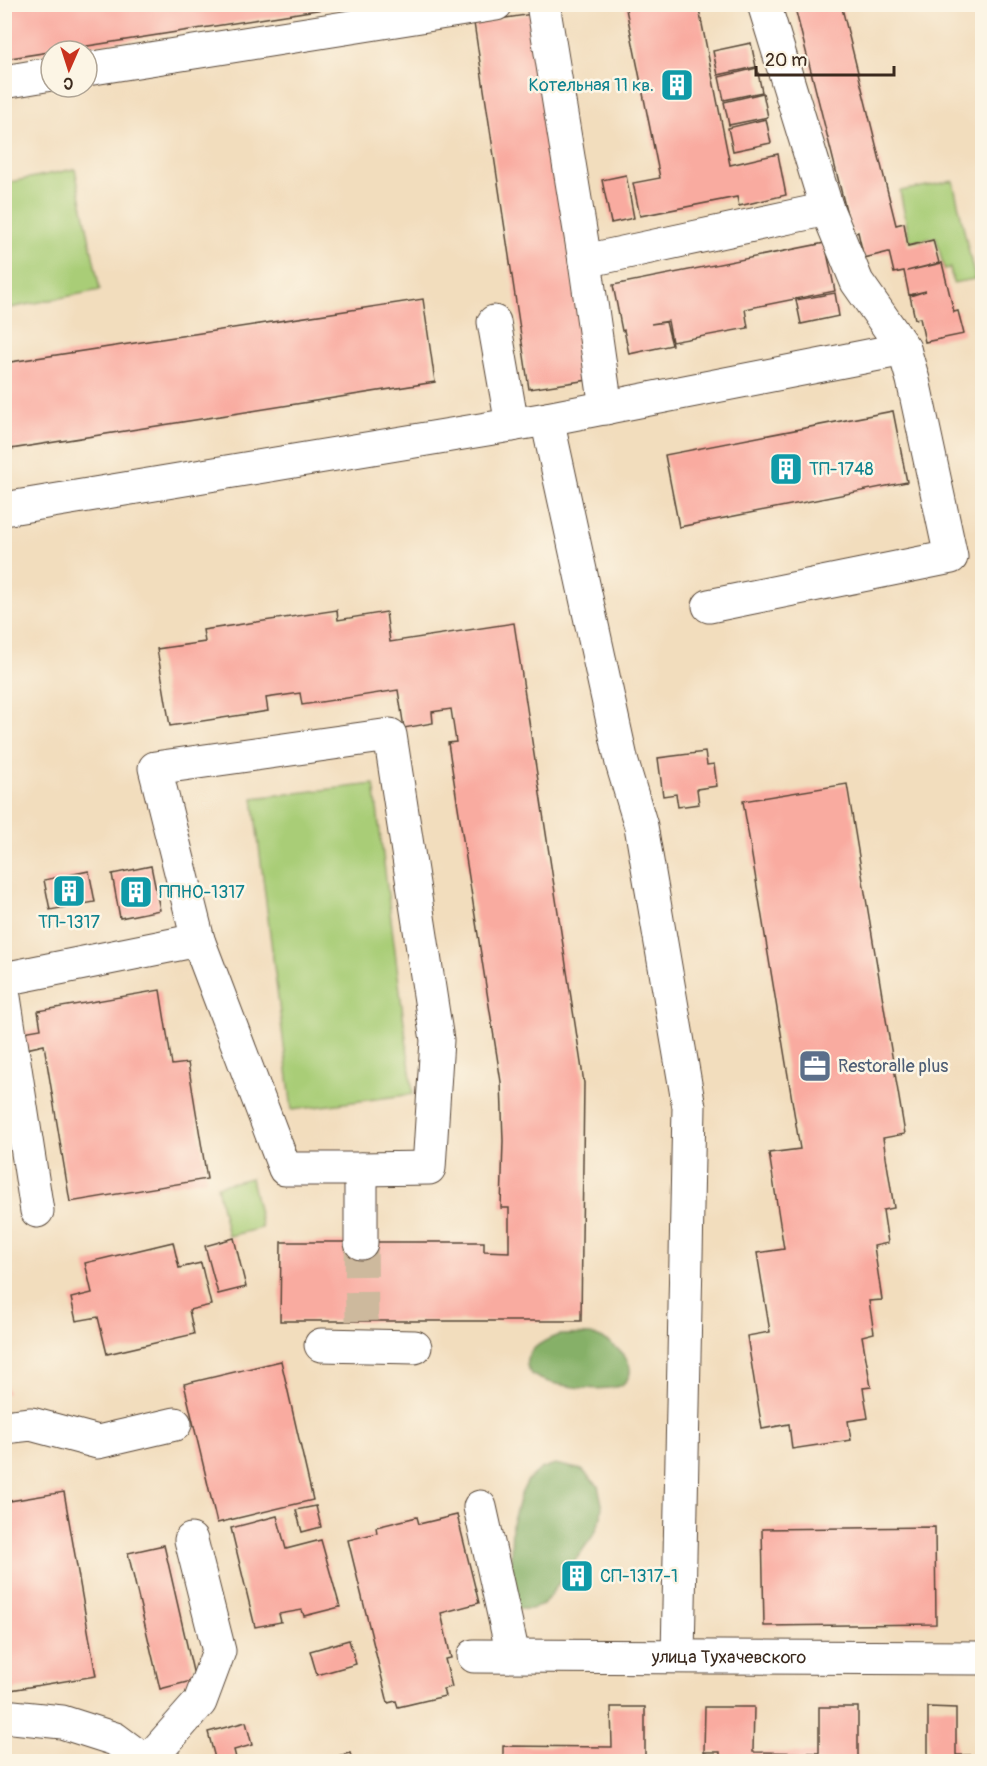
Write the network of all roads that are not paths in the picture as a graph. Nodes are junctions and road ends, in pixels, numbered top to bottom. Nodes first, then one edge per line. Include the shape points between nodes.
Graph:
1 (496, 4) edge
2 (543, 4) edge
3 (764, 4) edge
4 (99, 68) edge
5 (39, 76) edge
6 (4, 82) edge
7 (827, 209) junction
8 (585, 261) junction
9 (494, 322) dead end
10 (904, 349) junction
11 (606, 408) junction
12 (547, 419) junction
13 (512, 425) junction
14 (4, 508) edge
15 (709, 606) dead end
16 (198, 940) junction
17 (4, 979) edge
18 (4, 997) edge
19 (361, 1169) junction
20 (37, 1211) dead end
21 (361, 1243) tunnel mouth
22 (321, 1345) dead end
23 (415, 1347) dead end
24 (175, 1424) dead end
25 (4, 1427) edge
26 (480, 1507) dead end
27 (191, 1540) dead end
28 (513, 1655) junction
29 (474, 1656) dead end
30 (678, 1656) junction
31 (982, 1658) edge
32 (4, 1717) edge
33 (147, 1761) edge

1 - 4 street via 444,25
2 - 8 street
3 - 7 street
5 - 6 street
7 - 8 street
7 - 10 street via 857,282
8 - 11 street
9 - 13 street
10 - 11 street
10 - 15 street via 951,557
11 - 12 street
12 - 13 street
12 - 30 street via 622,763 640,826 689,1107
13 - 14 street
16 - 17 street
16 - 19 street via 285,1169
16 - 19 street via 155,768 390,735 437,1040 429,1168
18 - 20 street
19 - 21 street
22 - 23 street via 362,1334
24 - 25 street via 98,1442 31,1424
26 - 28 street
27 - 33 street via 219,1651 200,1702
28 - 29 street, улица Тухачевского
28 - 30 street, улица Тухачевского
30 - 31 street, улица Тухачевского
32 - 33 street via 62,1722 115,1739

